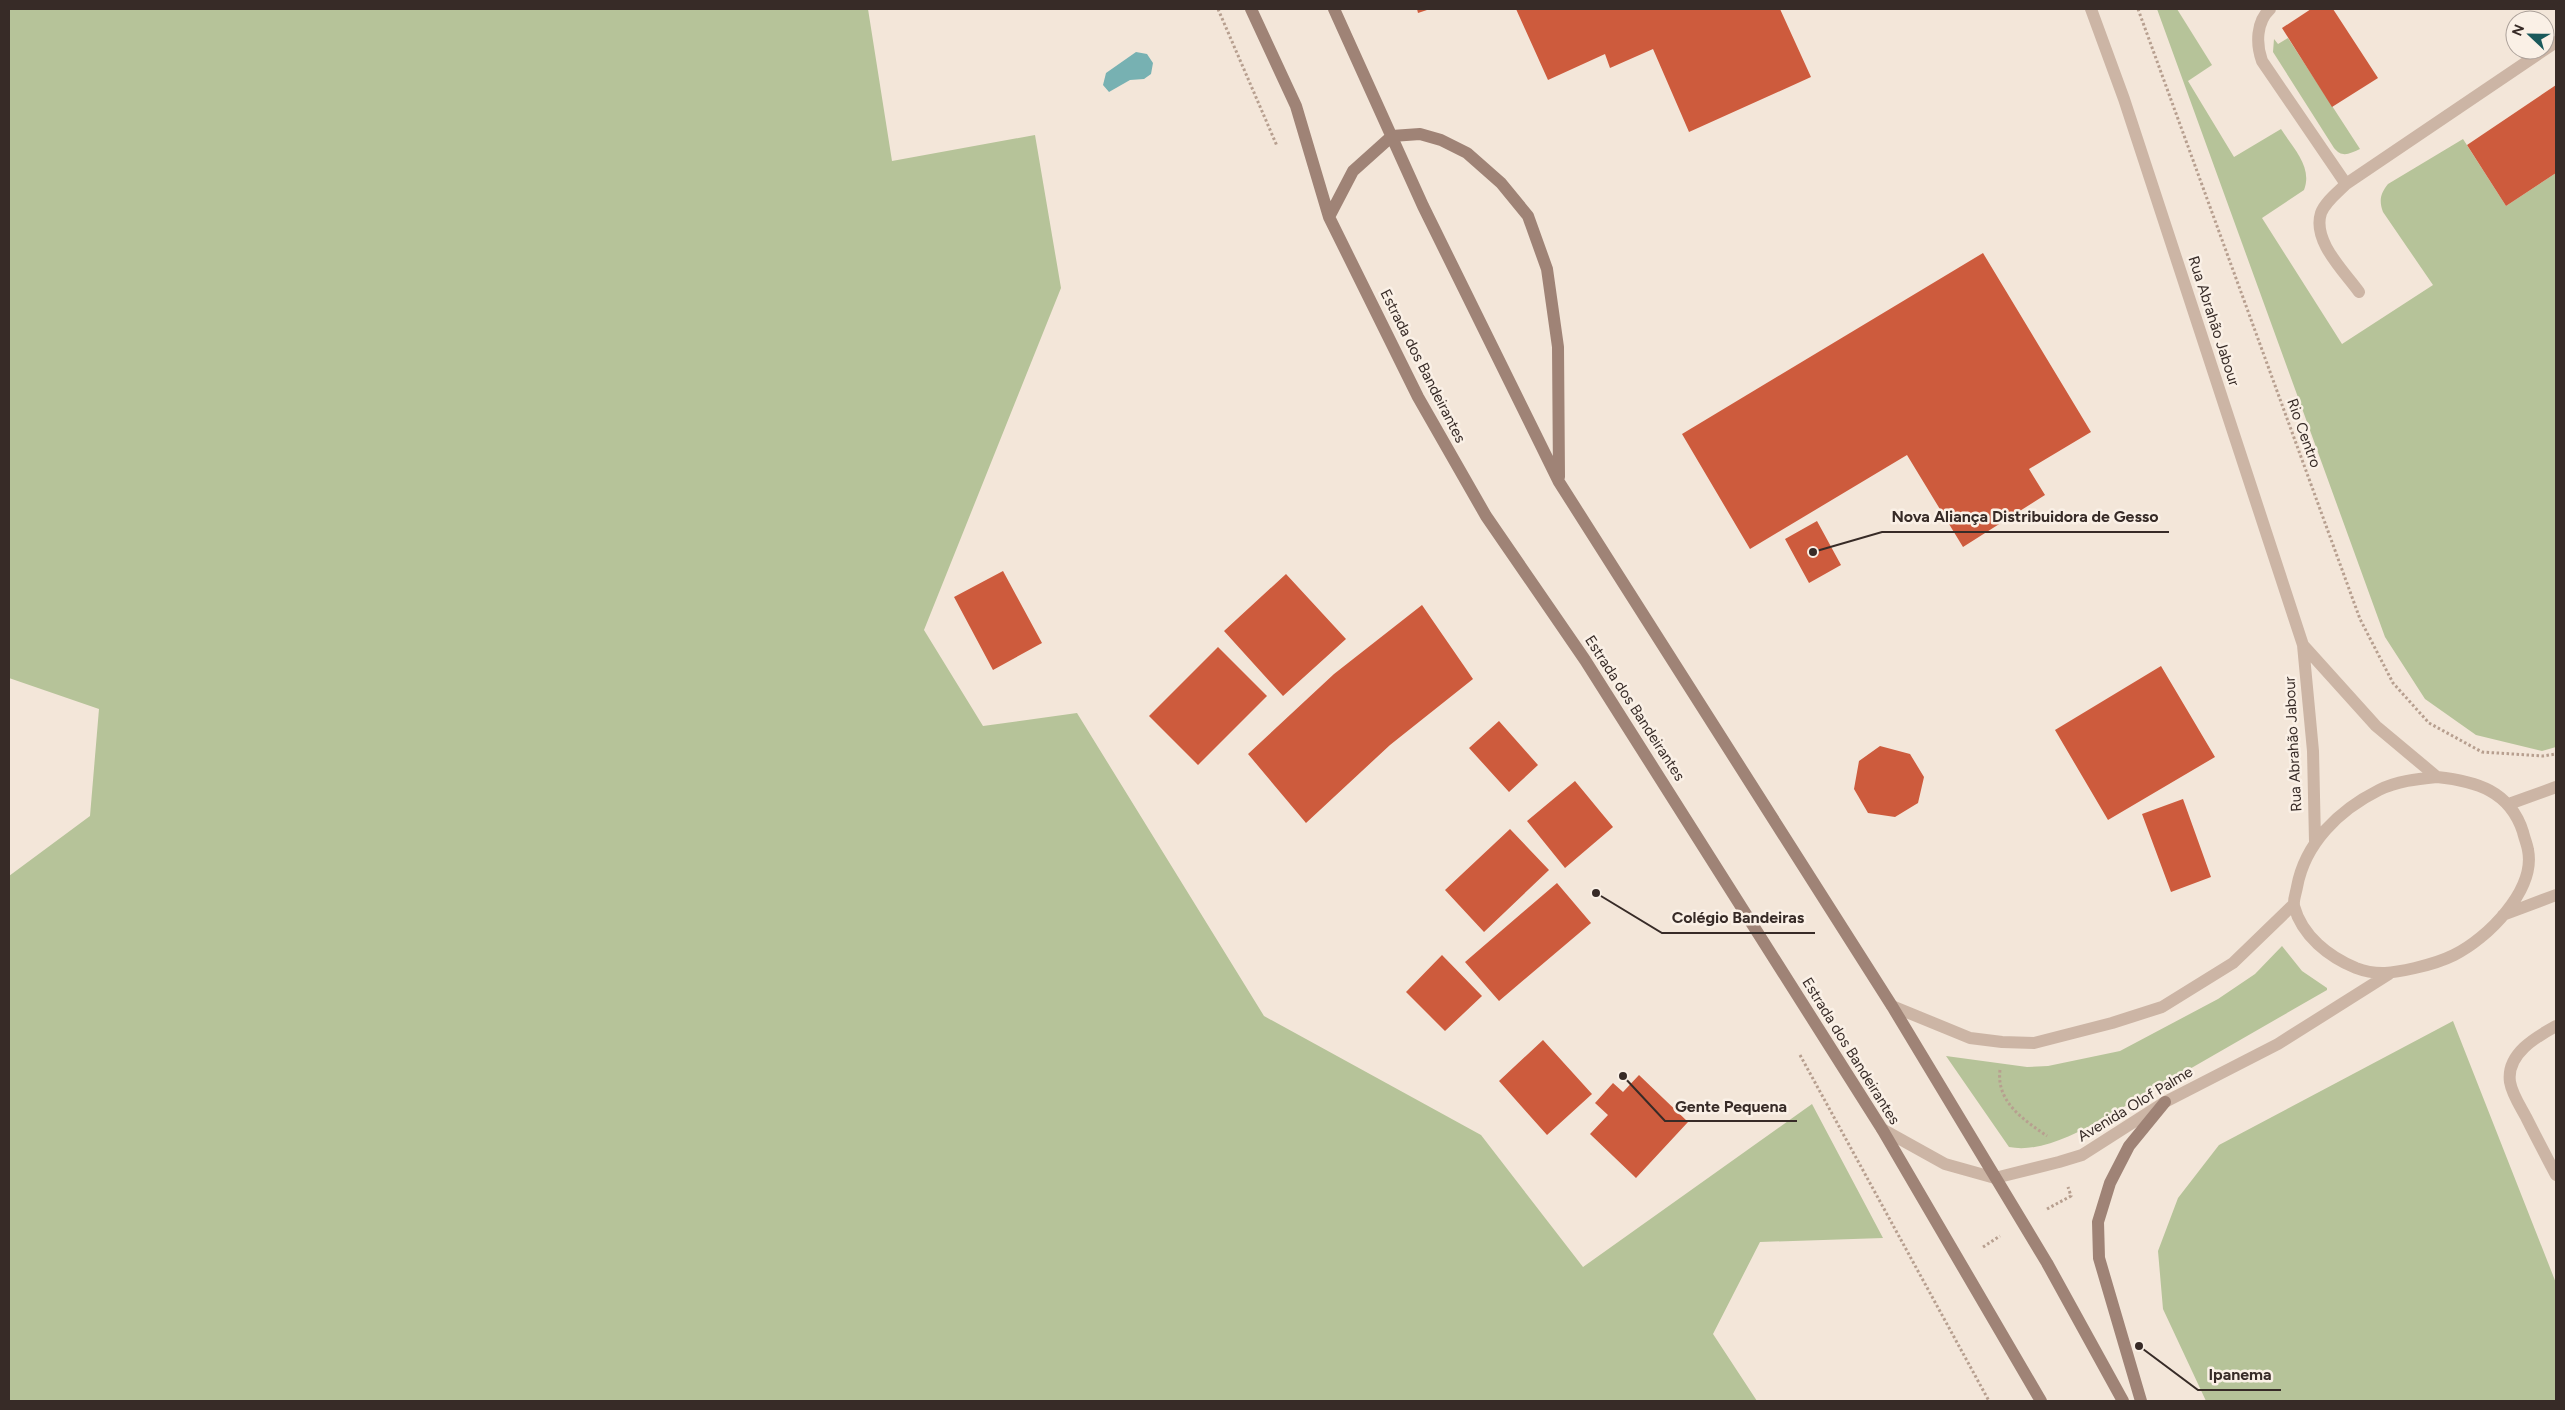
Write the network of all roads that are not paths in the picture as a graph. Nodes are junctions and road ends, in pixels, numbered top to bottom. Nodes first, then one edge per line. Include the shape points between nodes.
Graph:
1 (1251, 9) edge
2 (1334, 9) edge
3 (2091, 9) edge
4 (2270, 9) edge
5 (2556, 42) edge
6 (1392, 136) junction
7 (2346, 184) junction
8 (1329, 216) junction
9 (2359, 292) dead end
10 (1559, 482) junction
11 (2302, 645) junction
12 (2437, 777) junction
13 (2556, 787) edge
14 (2509, 804) junction
15 (2315, 841) junction
16 (2556, 895) edge
17 (2294, 904) junction
18 (2503, 915) junction
19 (2389, 974) junction
20 (1892, 1006) junction
21 (2556, 1026) edge
22 (2165, 1102) junction
23 (1882, 1129) junction
24 (2556, 1176) edge
25 (1995, 1178) junction
26 (2041, 1401) edge
27 (2123, 1401) edge
28 (2141, 1401) edge

1 - 8 main road, Estrada dos Bandeirantes via 1296,106
2 - 6 main road
3 - 11 street, Rua Abrahão Jabour via 2127,108
4 - 7 street via 2260,26 2257,47 2262,61
5 - 7 street
6 - 8 main road via 1354,171
6 - 10 main road via 1423,206
6 - 10 main road via 1420,134 1468,153 1501,183 1528,216 1547,269 1558,346
7 - 9 street via 2328,201 2321,213 2319,230
8 - 23 main road, Estrada dos Bandeirantes via 1418,397 1486,516 1586,660
10 - 20 main road
11 - 12 street, Rua Abrahão Jabour via 2366,716
11 - 15 street, Rua Abrahão Jabour via 2313,752
12 - 14 street via 2470,782
12 - 15 street via 2400,781 2378,790 2345,810
13 - 14 street
14 - 18 street via 2518,818 2529,850 2529,863 2516,898
15 - 17 street via 2299,877
16 - 18 street
17 - 19 street via 2306,929 2326,952 2369,973
17 - 20 street via 2233,963 2162,1007 2034,1043 1970,1038
18 - 19 street via 2488,933 2454,955
19 - 22 street, Avenida Olof Palme via 2278,1044
20 - 25 main road
21 - 24 street via 2536,1037 2522,1050 2513,1064 2510,1081
22 - 25 street, Avenida Olof Palme via 2082,1155
22 - 28 main road via 2129,1146 2110,1182 2098,1222 2099,1258
23 - 25 street via 1945,1164
23 - 26 main road, Estrada dos Bandeirantes
25 - 27 main road via 2047,1263

